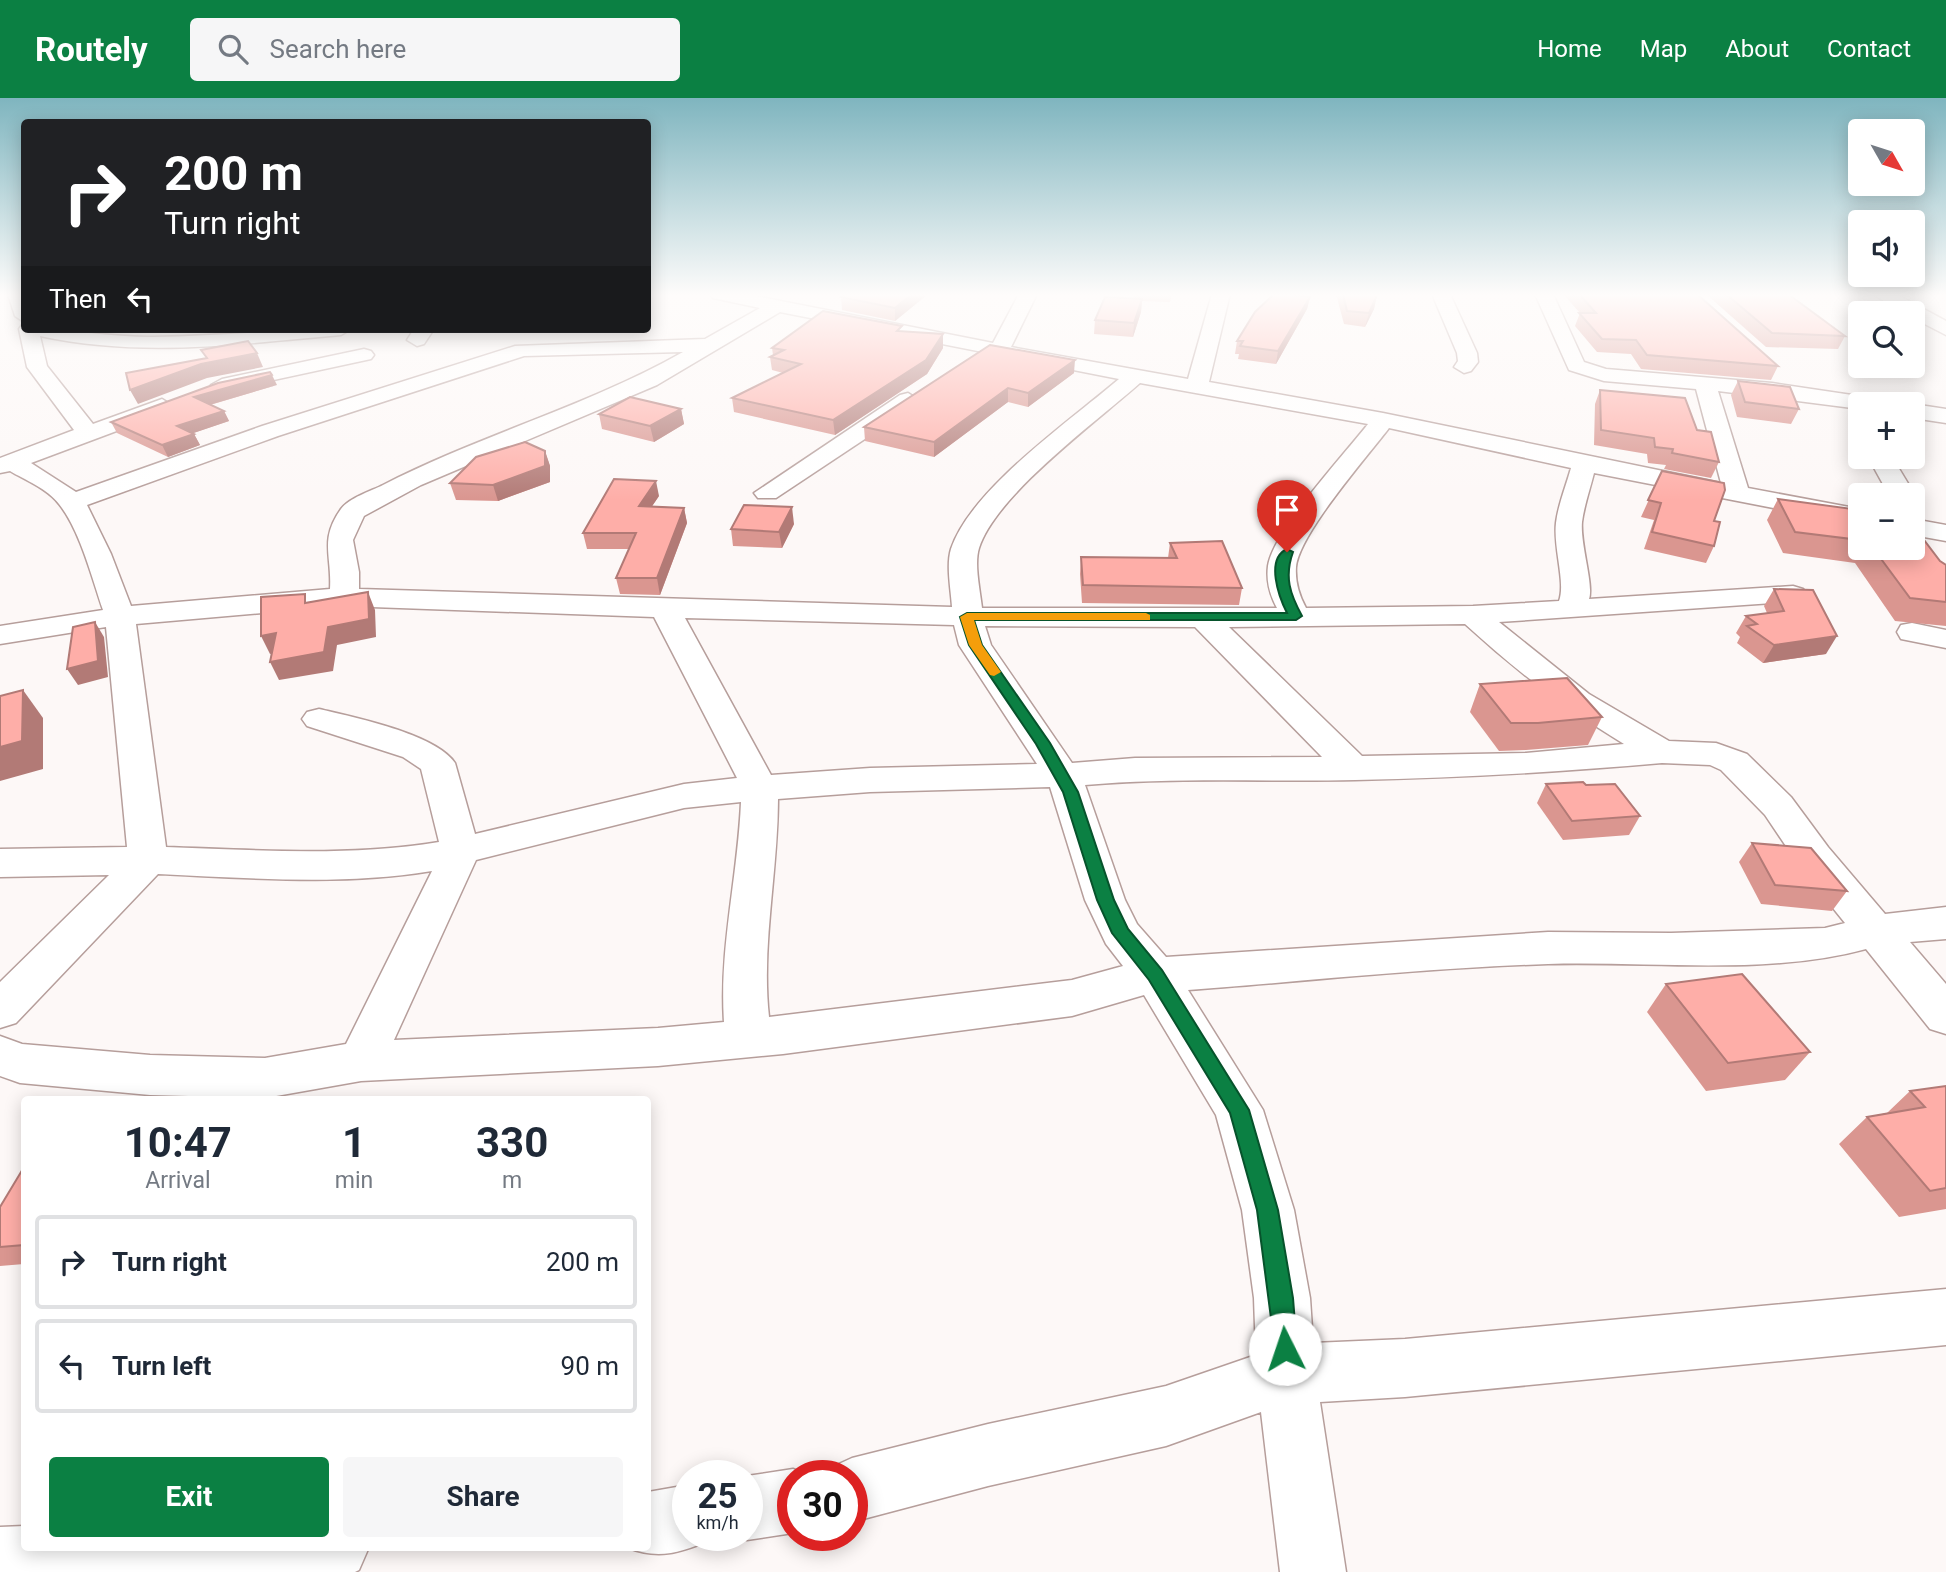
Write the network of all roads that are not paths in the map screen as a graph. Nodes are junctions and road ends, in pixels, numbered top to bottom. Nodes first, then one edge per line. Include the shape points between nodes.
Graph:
1 (36, 363) edge
2 (328, 363) edge
3 (482, 363) edge
4 (680, 363) edge
5 (1065, 363) edge
6 (1203, 363) edge
7 (1467, 363) edge
8 (1575, 363) edge
9 (1464, 367) dead end
10 (1781, 372) edge
11 (1135, 376) junction
12 (1705, 383) junction
13 (928, 386) edge
14 (1197, 387) junction
15 (203, 390) edge
16 (1801, 393) junction
17 (177, 400) edge
18 (1847, 400) edge
19 (1925, 413) edge
20 (1946, 416) edge
21 (1383, 420) junction
22 (89, 434) junction
23 (6, 464) edge
24 (1584, 464) junction
25 (767, 493) dead end
26 (1737, 494) junction
27 (72, 502) junction
28 (1848, 515) edge
29 (1793, 595) edge
30 (344, 597) junction
31 (1571, 607) junction
32 (666, 610) junction
33 (1473, 615) junction
34 (120, 616) junction
35 (1296, 616) junction
36 (967, 617) junction
37 (1203, 618) junction
38 (1912, 632) dead end
39 (0, 635) edge
40 (1946, 639) edge
41 (319, 719) dead end
42 (1662, 752) junction
43 (1354, 769) junction
44 (1062, 775) junction
45 (760, 788) junction
46 (461, 851) junction
47 (148, 860) junction
48 (0, 863) edge
49 (1946, 923) edge
50 (1877, 930) junction
51 (1156, 975) junction
52 (0, 1010) edge
53 (1946, 1016) edge
54 (748, 1038) junction
55 (0, 1055) edge
56 (360, 1061) junction
57 (1946, 1317) edge
58 (1286, 1374) junction
59 (868, 1486) edge
60 (672, 1520) edge
61 (651, 1523) edge
62 (233, 1551) edge
63 (0, 1560) edge
64 (1313, 1572) edge

1 - 22 street
2 - 15 street
3 - 27 street
4 - 30 street via 353,510 339,540
5 - 11 street
6 - 14 street
7 - 9 street
8 - 12 street via 1604,374
10 - 16 street
11 - 14 street
11 - 36 street via 980,517 964,551
12 - 16 street
12 - 26 street
13 - 25 street
14 - 21 street
16 - 18 street
17 - 22 street
19 - 20 street
21 - 24 street
21 - 35 street via 1292,539 1282,565 1283,592
22 - 23 street
23 - 27 street via 61,491
24 - 26 street
24 - 31 street via 1569,522 1569,556 1577,591
26 - 28 street
27 - 34 street
29 - 31 street
30 - 32 street
30 - 34 street
31 - 33 street
32 - 36 street
32 - 45 street
33 - 35 street
33 - 42 street via 1567,693
34 - 39 street
34 - 47 street
35 - 37 street
36 - 37 street
36 - 44 street via 975,645
37 - 43 street
38 - 40 street
41 - 46 street via 415,749 437,763
42 - 43 street via 1526,764
42 - 50 street via 1716,754 1734,762 1778,806 1814,857
43 - 44 street via 1135,769
44 - 45 street
44 - 51 street via 1105,900 1121,933
45 - 46 street via 684,796
45 - 54 street via 759,845 747,948
46 - 47 street via 389,864 335,867
46 - 56 street
47 - 48 street
47 - 52 street
49 - 50 street
50 - 51 street via 1825,944 1548,948
50 - 53 street
51 - 54 street via 1072,998
51 - 58 street via 1239,1110 1268,1210 1282,1298
54 - 56 street via 658,1047
55 - 56 street via 20,1063 150,1075 265,1078
57 - 58 street via 1405,1368
58 - 59 street via 1166,1416
58 - 64 street
60 - 61 street
62 - 63 street

